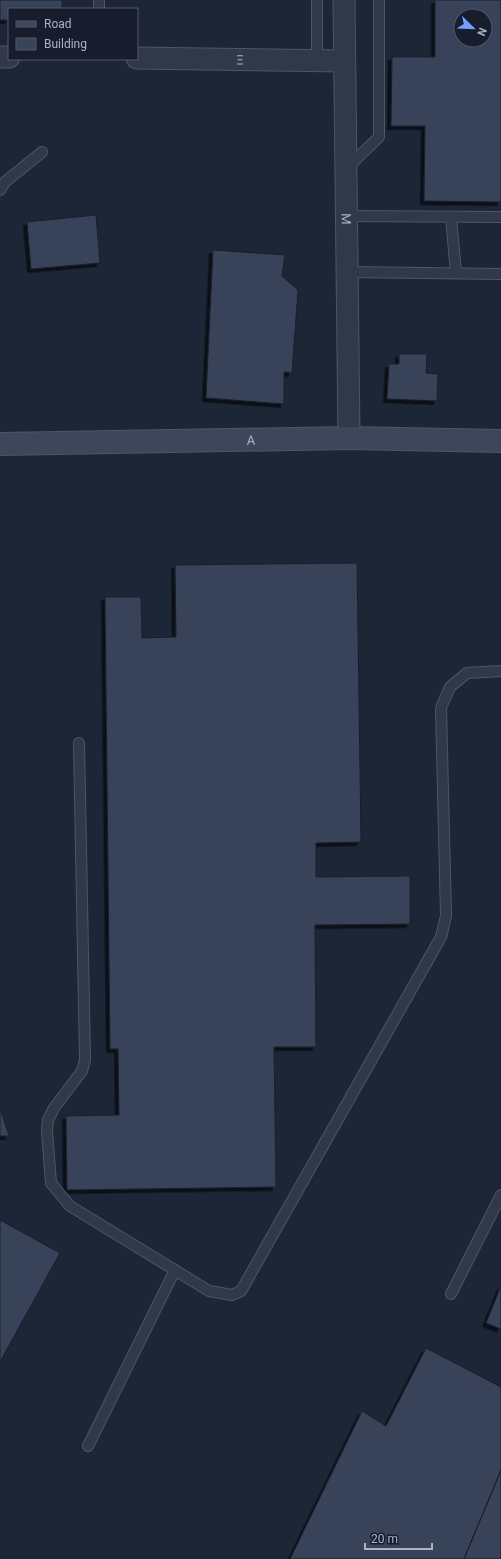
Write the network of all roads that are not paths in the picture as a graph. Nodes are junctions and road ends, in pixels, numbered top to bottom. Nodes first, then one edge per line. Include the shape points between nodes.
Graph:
1 (317, 0) edge
2 (344, 0) edge
3 (379, 0) edge
4 (138, 58) edge
5 (317, 61) junction
6 (344, 61) junction
7 (42, 152) dead end
8 (346, 170) junction
9 (0, 190) edge
10 (346, 216) junction
11 (451, 216) junction
12 (501, 217) edge
13 (347, 272) junction
14 (456, 273) junction
15 (501, 274) edge
16 (349, 438) junction
17 (501, 441) edge
18 (0, 444) edge
19 (501, 671) edge
20 (79, 743) dead end
21 (501, 1195) edge
22 (175, 1270) junction
23 (451, 1294) dead end
24 (88, 1446) dead end

1 - 5 lane
2 - 6 street, Μ
3 - 8 lane via 379,137
4 - 5 street, Ξ
5 - 6 street, Ξ
6 - 8 street, Μ
7 - 9 lane via 5,182
8 - 10 street, Μ
10 - 11 lane
10 - 13 street, Μ
11 - 12 lane
11 - 14 lane
13 - 14 lane
13 - 16 street, Μ
14 - 15 lane
16 - 17 street, Α
16 - 18 street, Α
19 - 22 lane via 467,673 450,687 441,708 446,916 441,937 241,1291 232,1295 209,1291
20 - 22 lane via 85,1060 82,1071 48,1120 51,1183 70,1206
21 - 23 lane
22 - 24 lane

